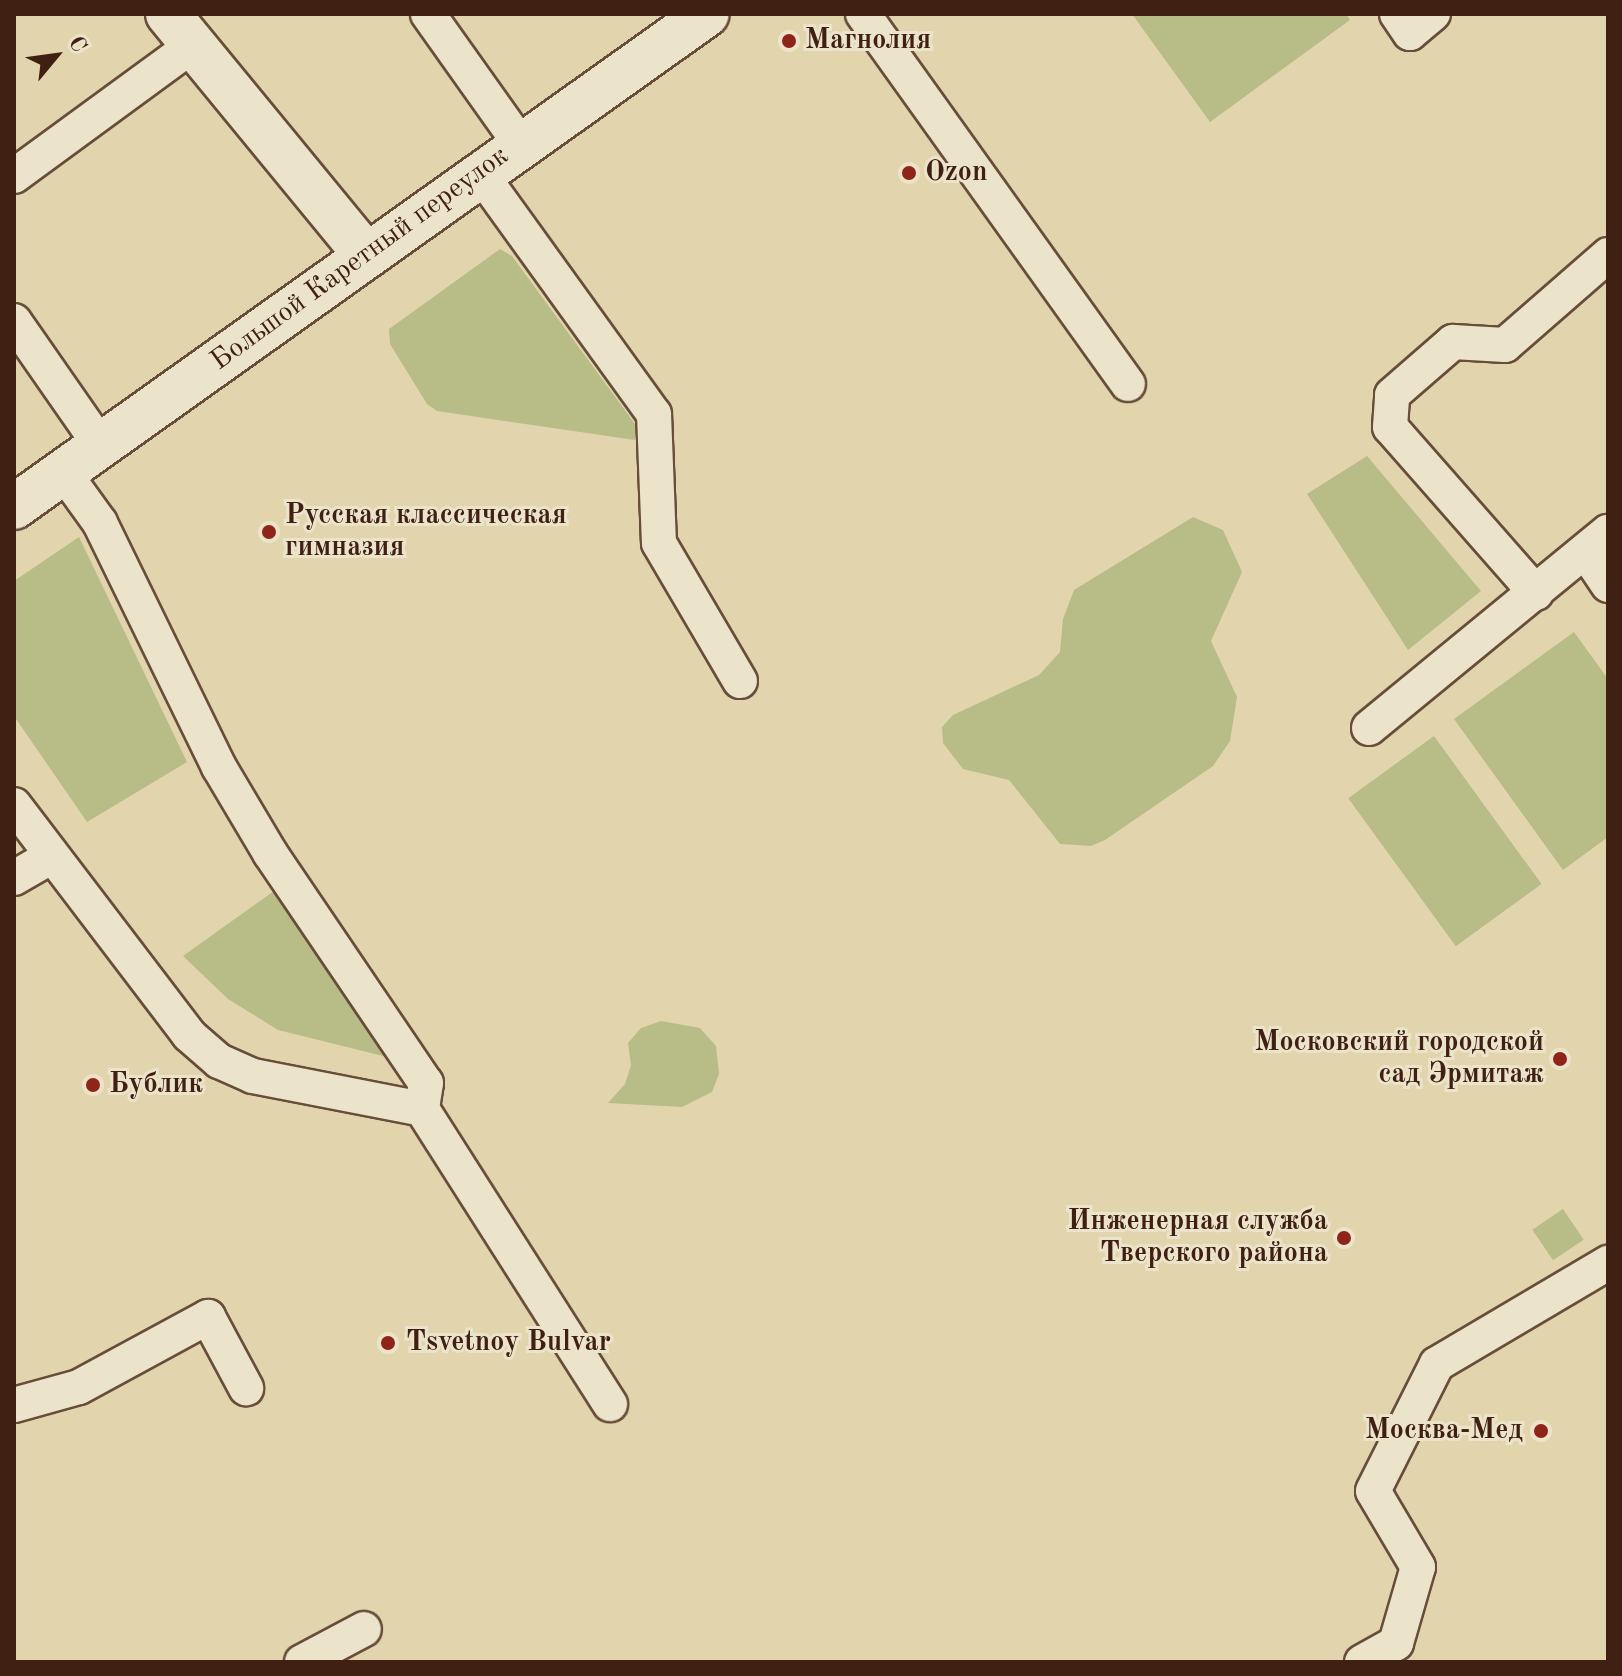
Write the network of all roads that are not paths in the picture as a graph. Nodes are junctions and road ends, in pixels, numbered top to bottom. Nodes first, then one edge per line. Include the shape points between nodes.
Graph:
1 (428, 14) edge
2 (707, 14) edge
3 (863, 14) edge
4 (1397, 14) edge
5 (1433, 14) edge
6 (180, 29) edge
7 (521, 145) junction
8 (480, 173) junction
9 (14, 176) edge
10 (365, 254) junction
11 (1608, 255) edge
12 (14, 321) edge
13 (1128, 384) dead end
14 (101, 446) junction
15 (64, 473) junction
16 (14, 507) edge
17 (1597, 542) edge
18 (1608, 585) edge
19 (1536, 593) junction
20 (740, 681) dead end
21 (1369, 728) dead end
22 (14, 805) edge
23 (52, 856) junction
24 (14, 878) edge
25 (422, 1109) junction
26 (1608, 1263) edge
27 (246, 1388) dead end
28 (610, 1404) dead end
29 (14, 1405) edge
30 (364, 1629) dead end
31 (302, 1662) edge
32 (1362, 1662) edge

1 - 7 lane
2 - 7 street, Большой Каретный переулок
3 - 13 lane
4 - 5 lane via 1410,33
6 - 9 lane
6 - 10 street
7 - 8 street, Большой Каретный переулок
8 - 10 street, Большой Каретный переулок
8 - 20 lane via 654,414 659,543
10 - 14 street, Большой Каретный переулок
11 - 19 lane via 1505,345 1453,342 1392,395 1390,427
12 - 14 lane
14 - 15 street, Большой Каретный переулок
15 - 16 street, Большой Каретный переулок
15 - 25 lane via 100,523 219,767 270,853 426,1083
17 - 18 lane
17 - 19 lane
19 - 21 lane
22 - 23 lane
23 - 24 lane
23 - 25 lane via 189,1035 219,1061 253,1076
25 - 28 lane
26 - 32 lane via 1437,1364 1373,1491 1418,1567 1396,1643
27 - 29 lane via 208,1317 79,1387
30 - 31 lane

